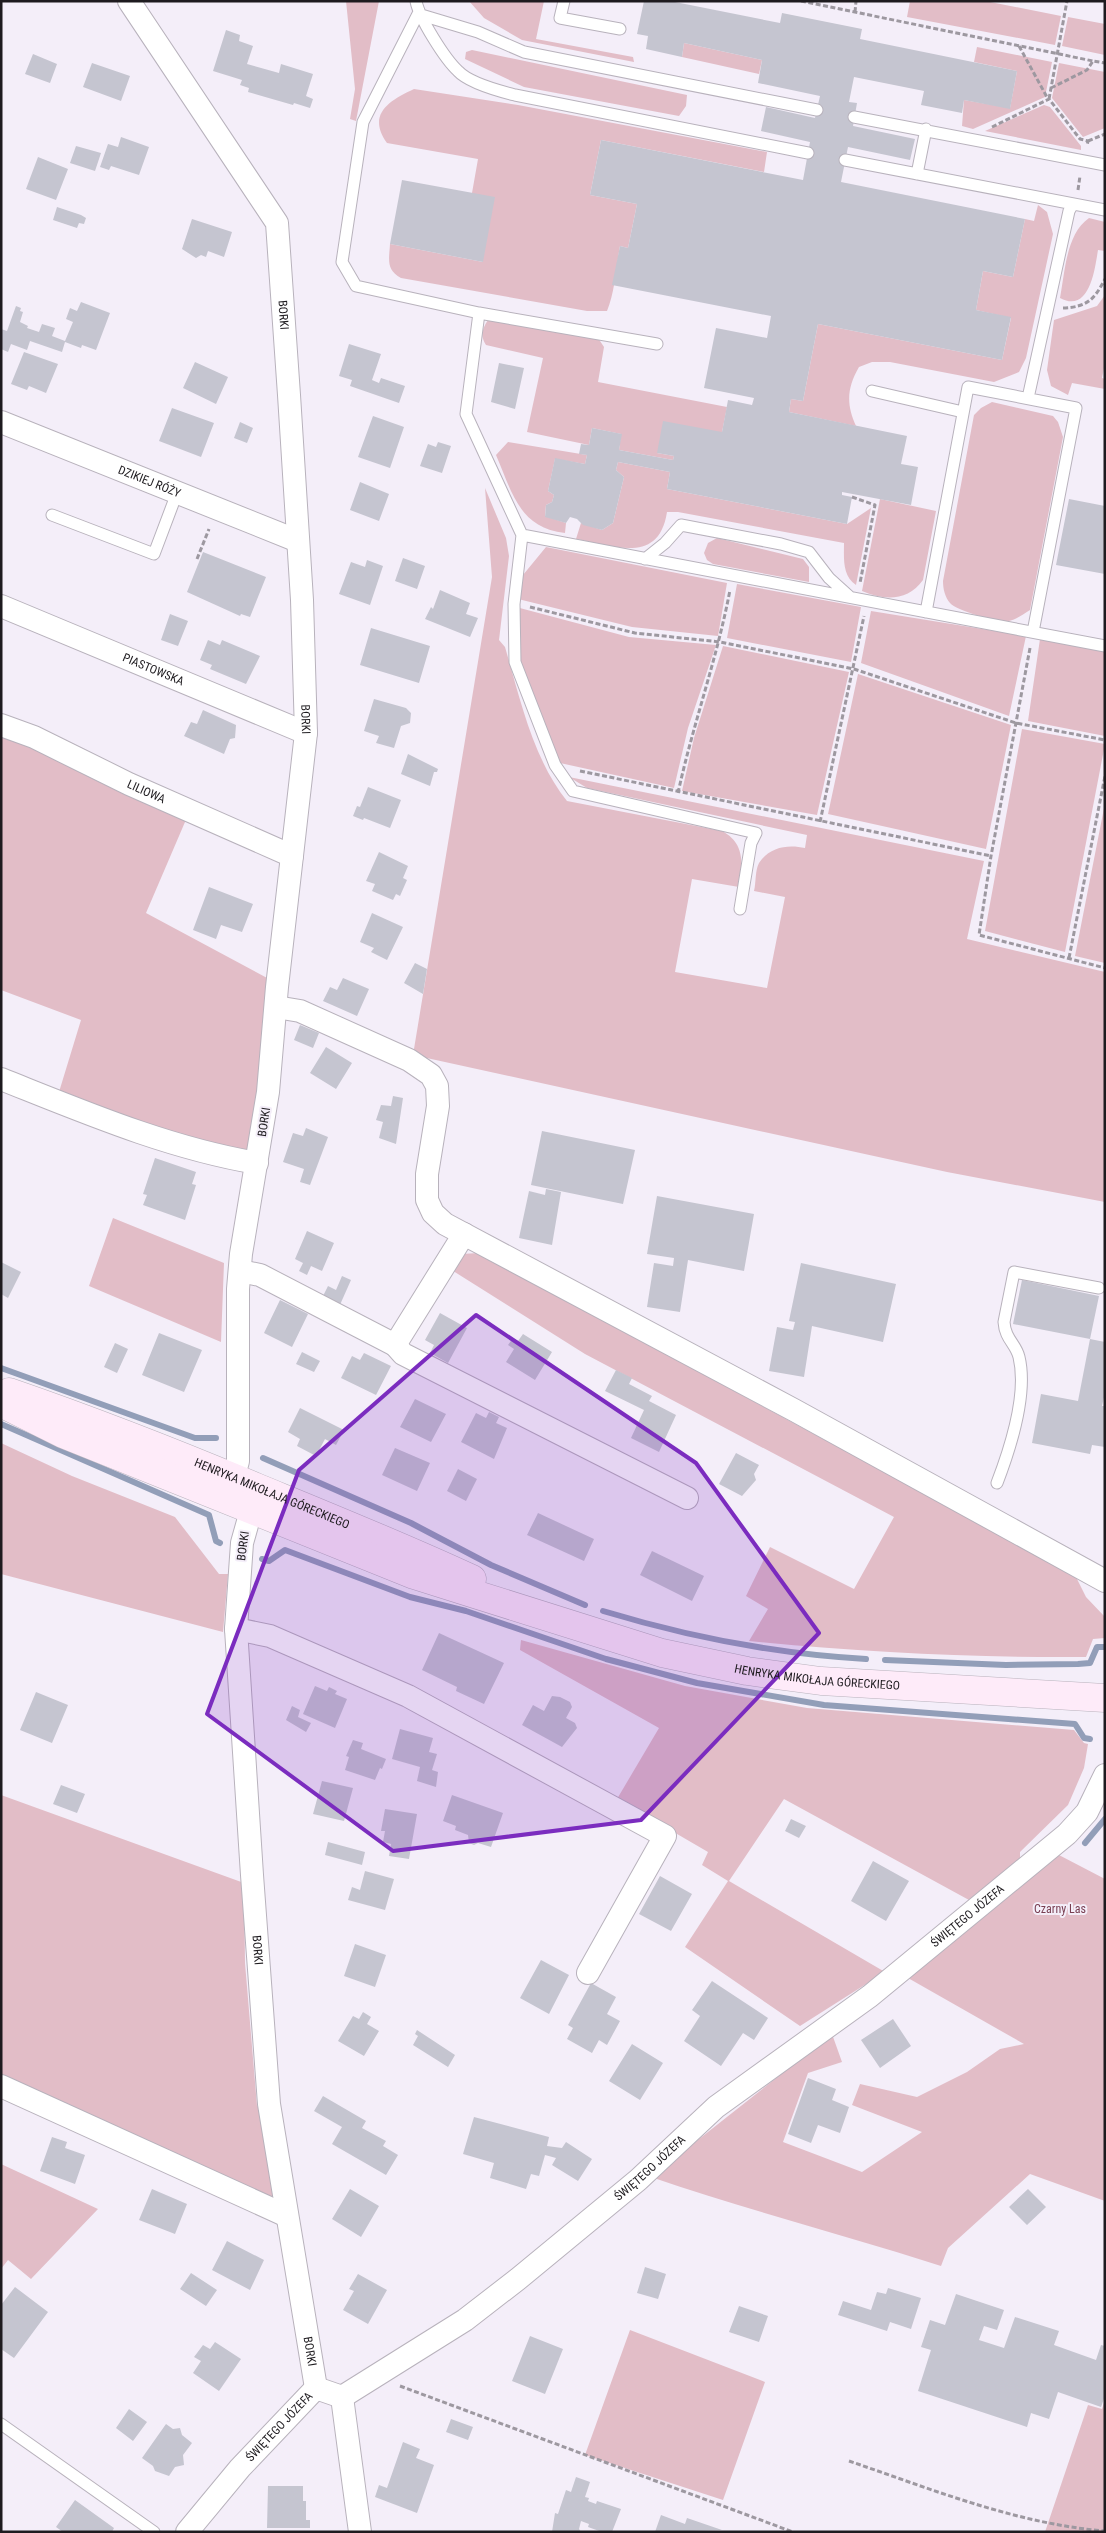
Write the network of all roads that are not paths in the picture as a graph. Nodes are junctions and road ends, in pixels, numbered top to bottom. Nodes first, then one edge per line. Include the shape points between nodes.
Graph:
1 (130, 1) edge
2 (416, 1) edge
3 (564, 1) edge
4 (418, 14) junction
5 (620, 29) dead end
6 (817, 110) dead end
7 (854, 117) dead end
8 (926, 129) junction
9 (808, 153) dead end
10 (845, 160) dead end
11 (1105, 165) edge
12 (917, 174) junction
13 (1073, 204) junction
14 (1105, 210) edge
15 (479, 313) junction
16 (657, 344) dead end
17 (872, 391) dead end
18 (1028, 398) junction
19 (963, 412) junction
20 (1, 422) edge
21 (177, 493) junction
22 (52, 515) dead end
23 (522, 535) junction
24 (298, 541) junction
25 (645, 559) junction
26 (858, 599) junction
27 (1, 606) edge
28 (926, 612) junction
29 (1033, 632) junction
30 (1105, 646) edge
31 (1, 725) edge
32 (306, 734) junction
33 (292, 856) junction
34 (740, 909) dead end
35 (276, 1007) junction
36 (1, 1079) edge
37 (256, 1163) junction
38 (464, 1234) junction
39 (240, 1271) junction
40 (1099, 1288) dead end
41 (395, 1345) junction
42 (1, 1390) edge
43 (1, 1403) edge
44 (997, 1483) dead end
45 (243, 1494) junction
46 (687, 1498) dead end
47 (1105, 1581) edge
48 (236, 1630) junction
49 (1105, 1698) edge
50 (1105, 1775) edge
51 (588, 1973) dead end
52 (1, 2086) edge
53 (287, 2216) junction
54 (316, 2388) junction
55 (342, 2396) junction
56 (1, 2424) edge
57 (154, 2532) edge
58 (187, 2532) edge
59 (360, 2532) edge

1 - 24 street, BORKI via 276,223
2 - 4 lane
3 - 5 lane via 560,18
4 - 6 lane via 478,32 524,52
4 - 9 lane via 458,72 497,90
4 - 15 lane via 363,122 342,262 356,286
7 - 8 lane
8 - 11 lane
8 - 12 lane
10 - 12 lane
12 - 13 lane
13 - 14 lane
13 - 18 lane
15 - 16 lane
15 - 23 lane via 466,414
17 - 19 lane
18 - 19 lane via 968,386
18 - 29 lane via 1076,408
19 - 28 lane
20 - 21 street, DZIKIEJ RÓŻY
21 - 22 lane via 154,554
21 - 24 street, DZIKIEJ RÓŻY
23 - 25 lane
23 - 34 lane via 514,604 515,662 555,765 573,791 756,833
24 - 32 street, BORKI
25 - 26 lane
25 - 26 lane via 666,543 681,525 772,542 810,552 829,578
26 - 28 lane
27 - 32 street, PIASTOWSKA
28 - 29 lane
29 - 30 lane
31 - 33 street, LILIOWA via 34,737 129,784
32 - 33 street, BORKI
33 - 35 street, BORKI
35 - 37 street, BORKI via 268,1092
35 - 38 street via 300,1011 414,1062 431,1075 437,1086 438,1106 427,1174 427,1200 438,1218
36 - 37 street via 172,1143 220,1157
37 - 39 street, BORKI
38 - 41 street
38 - 47 street
39 - 41 street via 260,1275
39 - 45 street, BORKI via 239,1449
40 - 44 lane via 1014,1272 1004,1330 1019,1356 1021,1390 1010,1451
41 - 46 street via 403,1354 493,1402
42 - 45 main road, HENRYKA MIKOŁAJA GÓRECKIEGO via 75,1414
43 - 45 main road, HENRYKA MIKOŁAJA GÓRECKIEGO via 63,1434
45 - 48 street, BORKI
45 - 49 main road, HENRYKA MIKOŁAJA GÓRECKIEGO via 415,1552 538,1613 662,1653 765,1674 898,1687
48 - 51 street via 270,1636 408,1696 666,1836
48 - 53 street, BORKI via 269,2104
50 - 55 street, ŚWIĘTEGO JÓZEFA via 1087,1812 1067,1834 870,1996 716,2107 638,2180 465,2320
52 - 53 street
53 - 54 street, BORKI
54 - 55 street, ŚWIĘTEGO JÓZEFA
54 - 58 street, ŚWIĘTEGO JÓZEFA via 240,2468
55 - 59 street
56 - 57 lane

